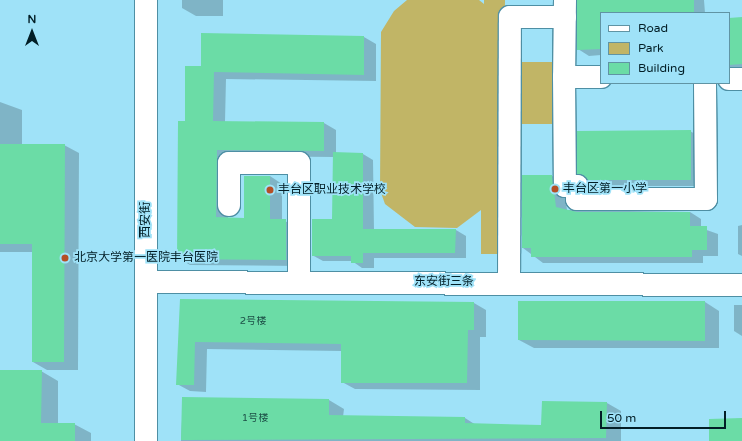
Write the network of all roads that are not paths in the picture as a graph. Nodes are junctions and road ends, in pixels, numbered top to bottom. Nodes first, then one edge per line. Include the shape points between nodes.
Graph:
1 (146, 0) edge
2 (565, 9) edge
3 (564, 76) junction
4 (600, 77) edge
5 (730, 79) edge
6 (742, 79) edge
7 (705, 84) edge
8 (229, 205) dead end
9 (146, 282) junction
10 (299, 282) junction
11 (509, 283) junction
12 (742, 284) edge
13 (146, 441) edge

1 - 9 street, 西安街
2 - 3 street
2 - 11 street via 510,17
3 - 4 street
3 - 7 street via 565,186 577,186 577,199 706,199
5 - 6 street
8 - 10 street via 229,163 299,162
9 - 10 street, 东安街三条
9 - 13 street, 西安街
10 - 11 street, 东安街三条
11 - 12 street, 东安街三条

